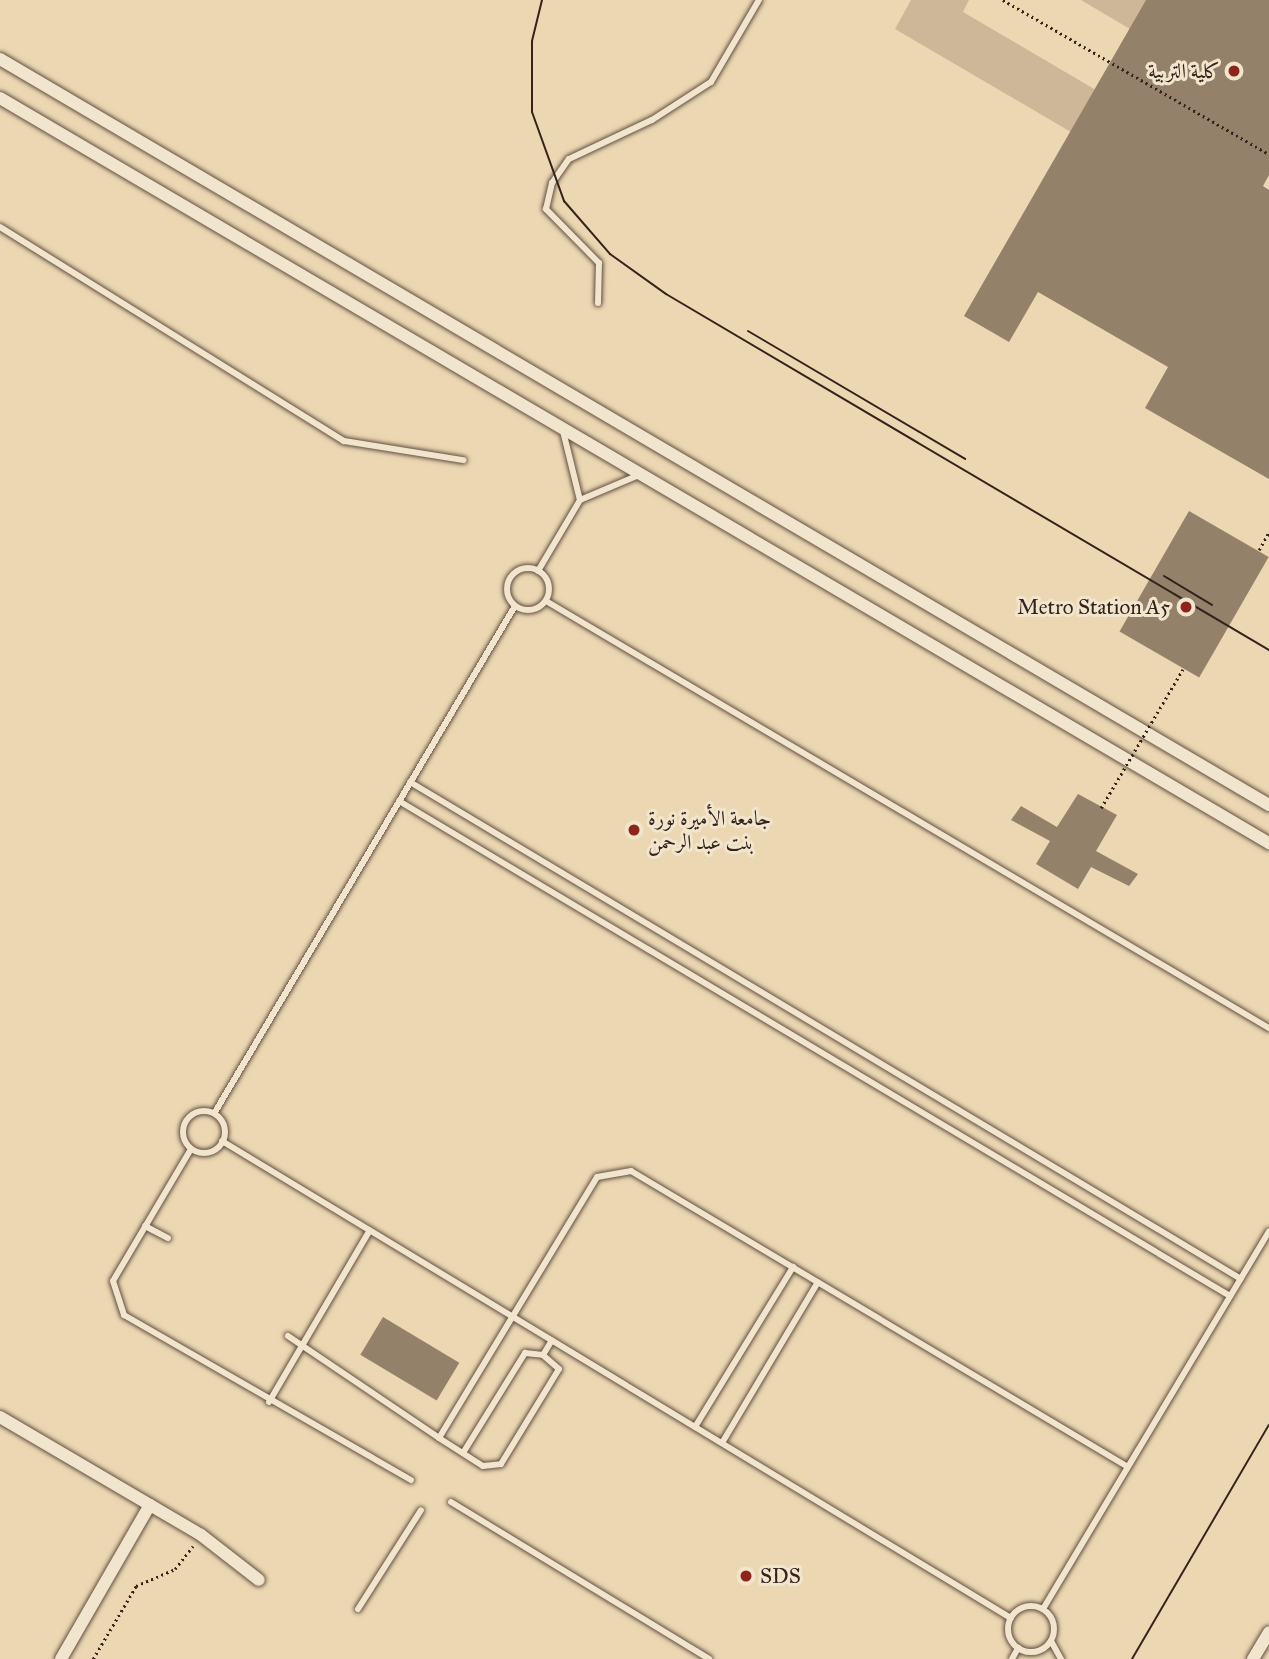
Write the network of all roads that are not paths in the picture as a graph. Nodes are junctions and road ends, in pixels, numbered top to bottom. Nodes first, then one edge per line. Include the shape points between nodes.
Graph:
1 (759, 0) edge
2 (0, 59) edge
3 (0, 98) edge
4 (0, 228) edge
5 (598, 303) dead end
6 (563, 429) junction
7 (463, 460) dead end
8 (640, 475) junction
9 (580, 500) junction
10 (538, 571) junction
11 (546, 601) junction
12 (515, 606) junction
13 (410, 782) junction
14 (399, 801) junction
15 (1269, 805) edge
16 (1269, 844) edge
17 (1269, 1028) edge
18 (215, 1112) junction
19 (222, 1141) junction
20 (191, 1149) junction
21 (145, 1226) junction
22 (370, 1230) junction
23 (1269, 1231) edge
24 (168, 1238) dead end
25 (793, 1267) junction
26 (1241, 1279) junction
27 (818, 1282) junction
28 (1230, 1296) junction
29 (512, 1316) junction
30 (288, 1336) dead end
31 (552, 1340) junction
32 (304, 1346) junction
33 (543, 1354) junction
34 (269, 1402) junction
35 (0, 1418) edge
36 (695, 1427) junction
37 (439, 1438) junction
38 (722, 1443) junction
39 (463, 1453) junction
40 (1128, 1466) junction
41 (411, 1480) dead end
42 (451, 1502) dead end
43 (149, 1505) junction
44 (421, 1510) dead end
45 (259, 1580) dead end
46 (358, 1609) dead end
47 (1043, 1609) junction
48 (1010, 1618) junction
49 (1269, 1632) edge
50 (1051, 1641) junction
51 (1018, 1648) junction
52 (61, 1659) edge
53 (709, 1659) edge
54 (1012, 1659) edge
55 (1061, 1659) edge
56 (1254, 1659) edge

1 - 5 lane via 710,82 652,120 569,159 552,183 546,209 599,262
2 - 15 street
3 - 6 street
4 - 7 lane via 344,440
6 - 8 street
6 - 9 lane
8 - 9 lane
8 - 16 street
9 - 10 lane
10 - 11 lane via 547,581
10 - 12 lane via 524,569 509,581
11 - 12 lane via 528,610
11 - 17 lane
12 - 13 lane
13 - 14 lane
13 - 26 lane
14 - 18 lane
14 - 28 lane
18 - 19 lane via 223,1124
18 - 20 lane via 194,1114 184,1124
19 - 20 lane via 210,1152
19 - 22 lane
20 - 21 lane
21 - 24 lane
21 - 34 lane via 113,1281 124,1315
22 - 29 lane
22 - 32 lane
23 - 26 lane
25 - 27 lane
25 - 29 lane via 631,1171 597,1177
25 - 36 lane
26 - 28 lane
27 - 38 lane
27 - 40 lane
28 - 40 lane
29 - 31 lane
29 - 37 lane
30 - 32 lane
31 - 33 lane
31 - 36 lane
32 - 34 lane
32 - 37 lane
33 - 39 lane via 525,1353
33 - 39 lane via 559,1369 509,1455 492,1466
34 - 41 lane
35 - 43 street
36 - 38 lane
37 - 39 lane
38 - 48 lane
40 - 47 lane
42 - 53 lane
43 - 45 street via 201,1535
43 - 52 street
44 - 46 lane
47 - 48 lane via 1023,1607
47 - 50 lane via 1053,1620
48 - 51 lane via 1009,1636
49 - 56 street
50 - 51 lane via 1039,1650
50 - 55 lane
51 - 54 lane

